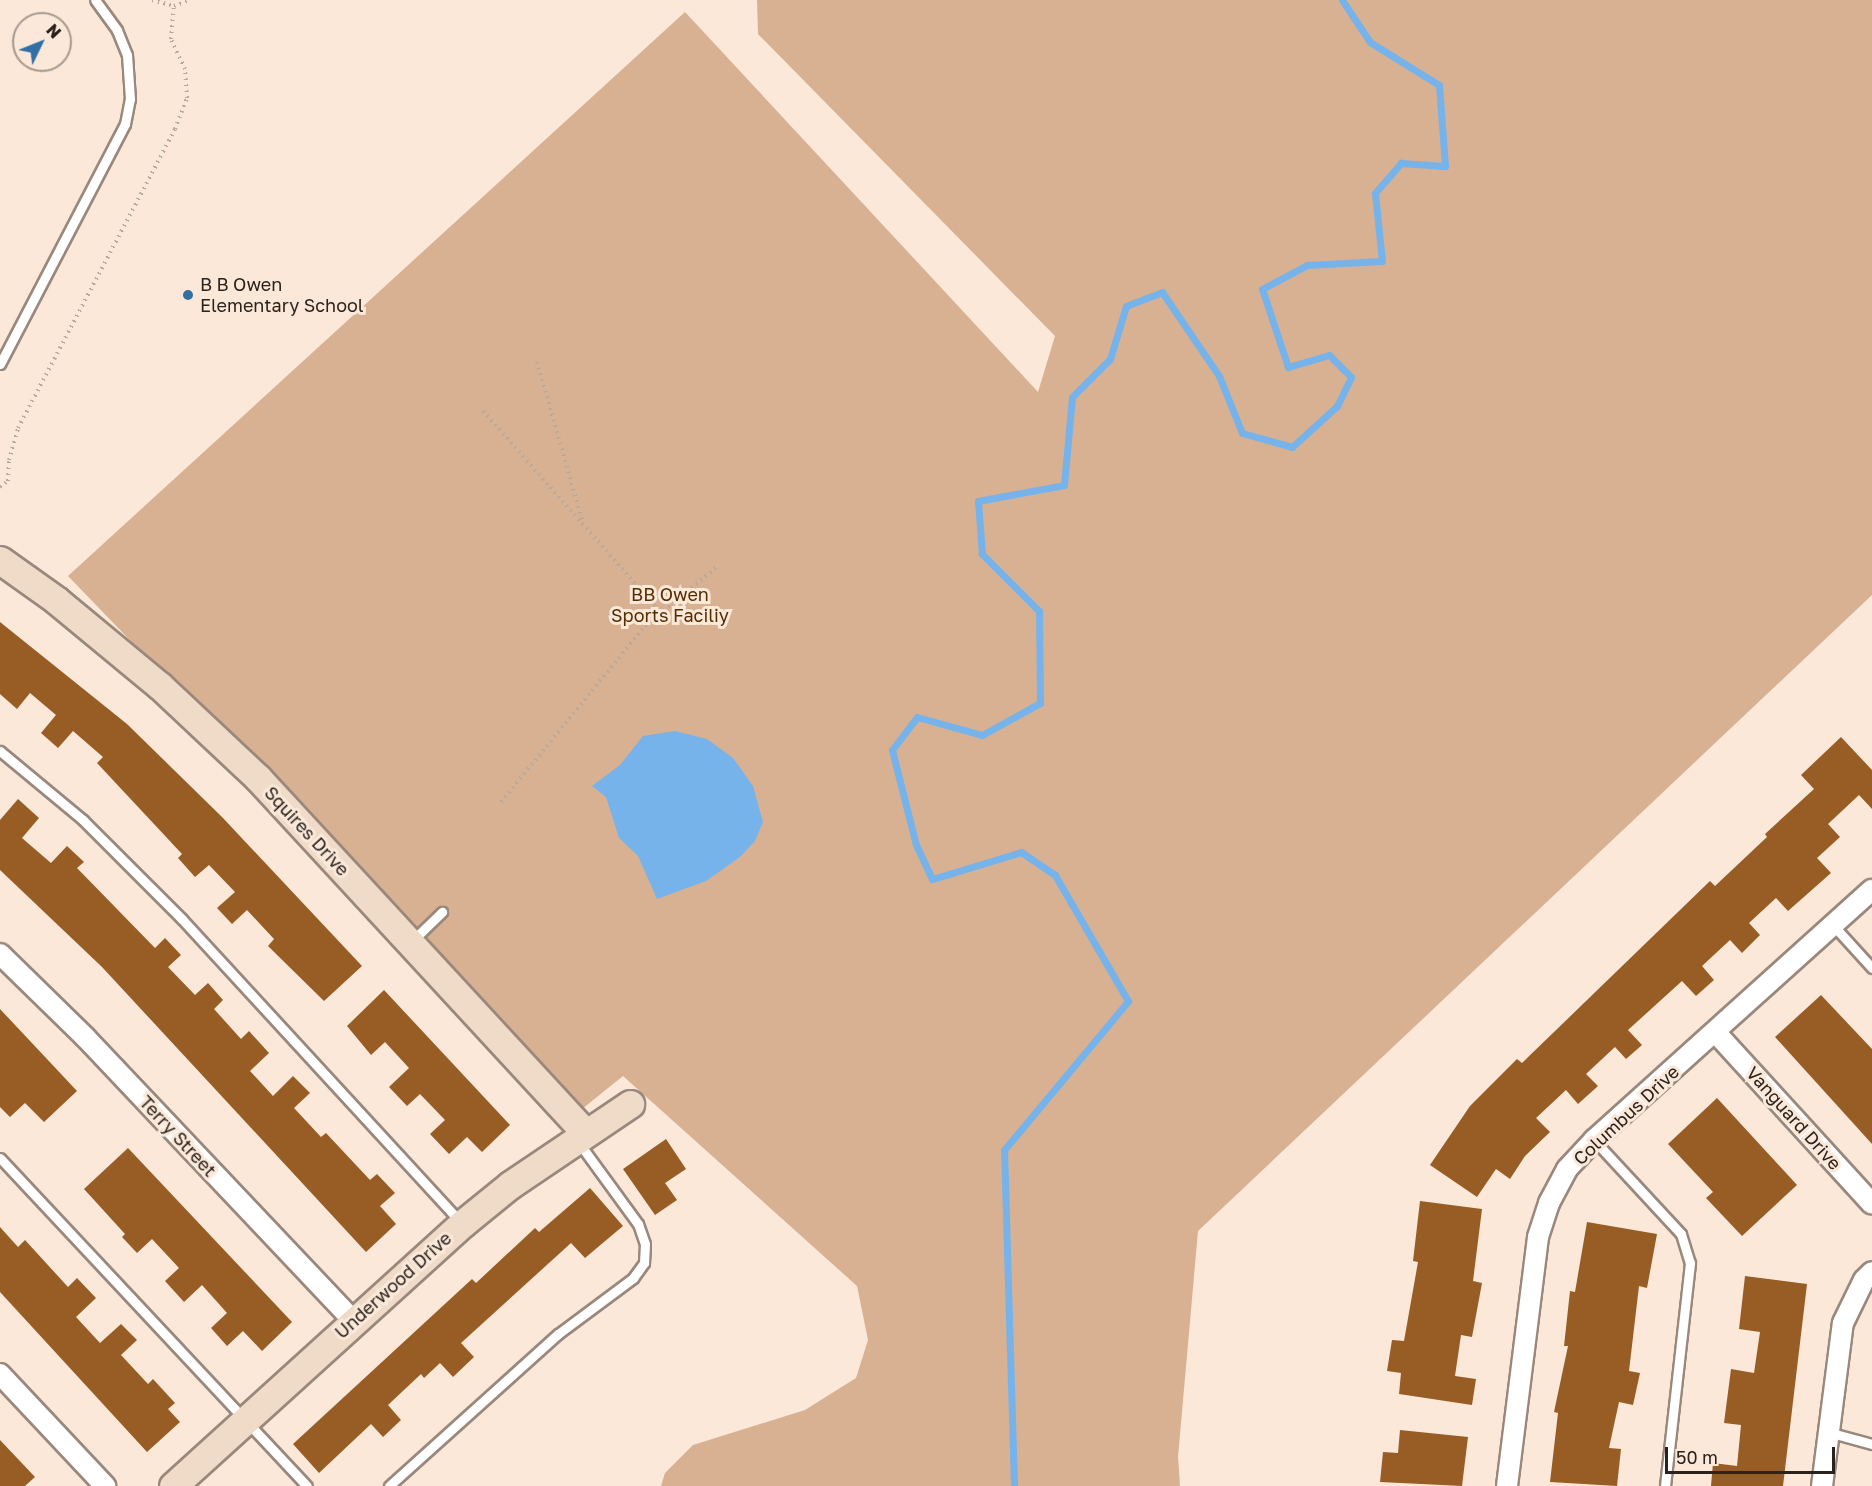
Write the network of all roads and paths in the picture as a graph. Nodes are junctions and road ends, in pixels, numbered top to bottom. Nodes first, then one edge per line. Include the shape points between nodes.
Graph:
1 (95, 0) edge
2 (152, 0) edge
3 (190, 0) edge
4 (174, 6) junction
5 (537, 362) dead end
6 (0, 364) edge
7 (483, 411) dead end
8 (0, 487) edge
9 (584, 526) junction
10 (0, 560) edge
11 (718, 566) dead end
12 (661, 613) junction
13 (0, 751) edge
14 (501, 802) dead end
15 (1872, 890) edge
16 (442, 912) dead end
17 (1833, 925) junction
18 (410, 943) junction
19 (0, 954) edge
20 (1872, 968) edge
21 (1716, 1033) junction
22 (630, 1104) dead end
23 (581, 1136) junction
24 (1594, 1140) junction
25 (0, 1158) edge
26 (1872, 1204) edge
27 (462, 1224) junction
28 (1872, 1272) edge
29 (353, 1320) junction
30 (0, 1374) edge
31 (246, 1418) junction
32 (1828, 1432) junction
33 (1872, 1444) edge
34 (105, 1486) edge
35 (173, 1486) edge
36 (307, 1486) edge
37 (389, 1486) edge
38 (1507, 1486) edge
39 (1665, 1486) edge
40 (1822, 1486) edge

1 - 6 lane via 117,30 127,55 130,99 125,124
2 - 4 path
3 - 4 path
4 - 8 path via 171,39 185,69 187,98 164,150 18,428 8,481
5 - 9 path
7 - 9 path
9 - 12 path
10 - 18 street, Squires Drive via 56,600 168,693 258,778
11 - 12 path
12 - 14 path via 645,626
13 - 27 lane via 83,820 181,918
15 - 17 street, Columbus Drive
16 - 18 lane
17 - 20 lane
17 - 21 street, Columbus Drive
18 - 23 street, Squires Drive
19 - 29 street, Terry Street via 85,1037
21 - 24 street, Columbus Drive
21 - 26 street, Vanguard Drive
22 - 23 street, Underwood Drive
23 - 27 street, Underwood Drive
23 - 37 lane via 638,1224 645,1244 644,1263 633,1278 558,1334
24 - 38 street, Columbus Drive via 1567,1169 1549,1203 1538,1237
24 - 39 lane via 1681,1234 1690,1263
25 - 31 lane
27 - 29 street, Underwood Drive
28 - 32 street via 1843,1323
29 - 31 street, Underwood Drive
30 - 34 street
31 - 35 street, Underwood Drive
31 - 36 lane
32 - 33 lane
32 - 40 street

